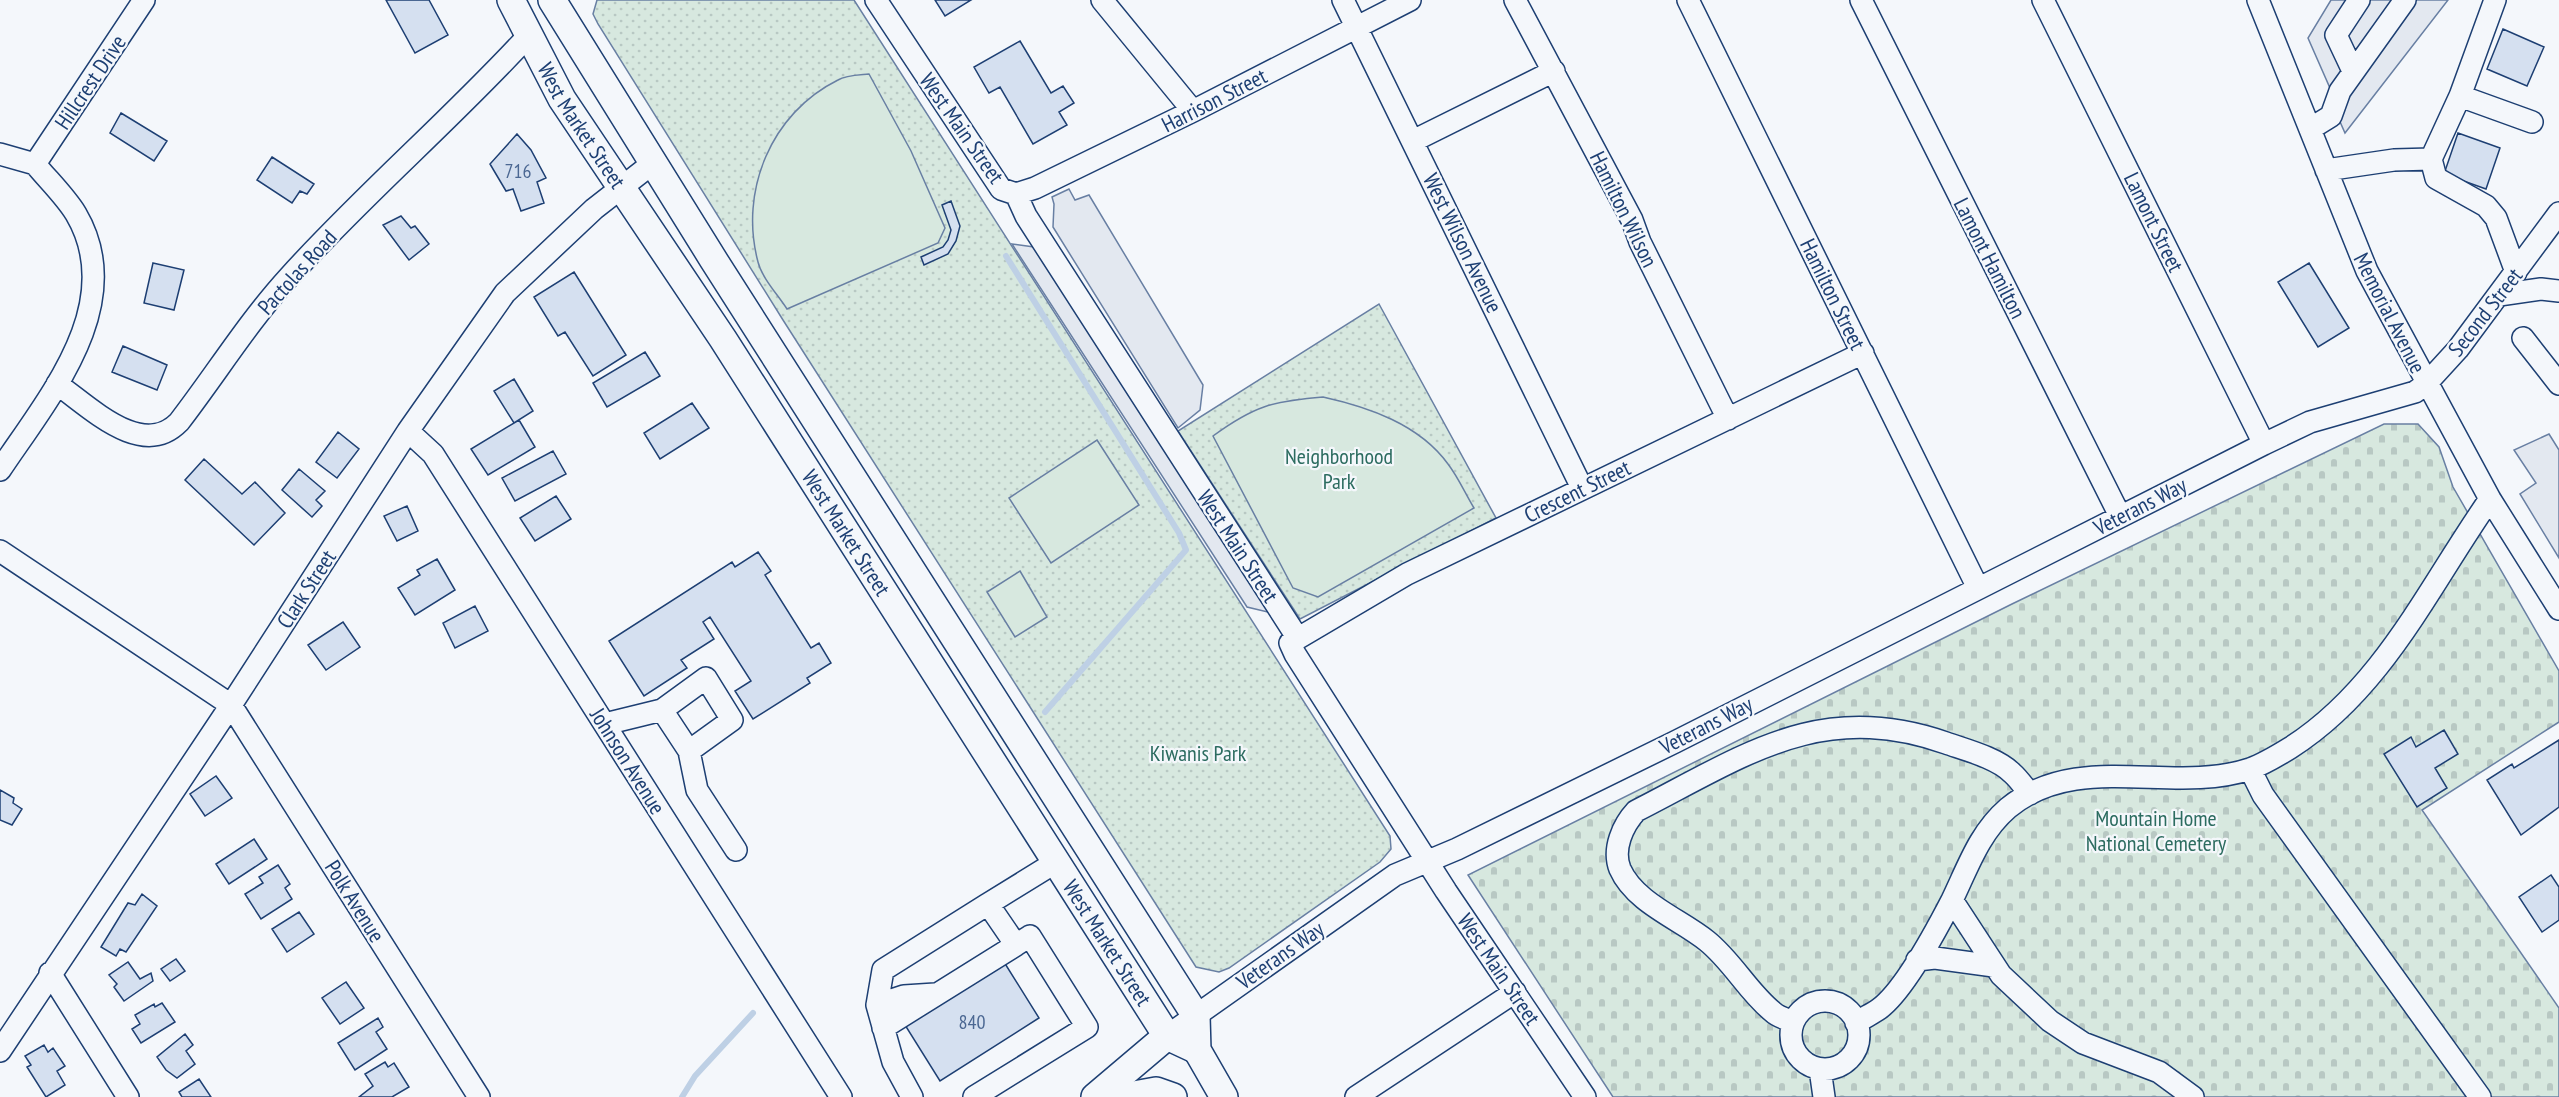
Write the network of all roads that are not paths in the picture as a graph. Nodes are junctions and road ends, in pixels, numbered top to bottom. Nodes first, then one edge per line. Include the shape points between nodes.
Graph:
1 (144, 0) edge
2 (511, 0) edge
3 (876, 0) edge
4 (1102, 0) edge
5 (1343, 0) edge
6 (1410, 0) edge
7 (1515, 0) edge
8 (1688, 0) edge
9 (1861, 0) edge
10 (2043, 0) edge
11 (2258, 0) edge
12 (2359, 0) edge
13 (2405, 0) edge
14 (2495, 0) edge
15 (554, 2) edge
16 (1356, 27) junction
17 (529, 35) junction
18 (2353, 70) junction
19 (1554, 71) junction
20 (2460, 96) junction
21 (1193, 111) junction
22 (2532, 122) dead end
23 (2310, 129) junction
24 (1413, 141) junction
25 (0, 154) edge
26 (2431, 159) junction
27 (653, 163) junction
28 (35, 164) junction
29 (2326, 170) junction
30 (620, 186) junction
31 (1016, 194) junction
32 (2559, 213) edge
33 (2516, 272) junction
34 (2559, 291) edge
35 (2499, 295) junction
36 (2523, 338) dead end
37 (1863, 353) junction
38 (57, 384) junction
39 (2426, 384) junction
40 (2559, 384) edge
41 (1728, 419) junction
42 (408, 431) junction
43 (2264, 444) junction
44 (0, 470) edge
45 (1582, 488) junction
46 (2490, 499) junction
47 (2120, 516) junction
48 (0, 551) edge
49 (1978, 588) junction
50 (2559, 609) edge
51 (1297, 637) junction
52 (231, 705) junction
53 (662, 710) junction
54 (605, 724) junction
55 (689, 752) junction
56 (2250, 769) junction
57 (2030, 794) junction
58 (736, 850) dead end
59 (1426, 860) junction
60 (1056, 862) junction
61 (1952, 900) junction
62 (988, 904) junction
63 (1016, 945) junction
64 (1917, 960) junction
65 (1994, 966) junction
66 (50, 973) junction
67 (1515, 992) junction
68 (938, 994) junction
69 (878, 1005) junction
70 (1196, 1016) junction
71 (1793, 1022) junction
72 (1856, 1023) junction
73 (883, 1028) junction
74 (1167, 1036) junction
75 (1197, 1050) junction
76 (0, 1051) edge
77 (1820, 1069) junction
78 (128, 1097) edge
79 (479, 1097) edge
80 (842, 1097) edge
81 (912, 1097) edge
82 (974, 1097) edge
83 (1095, 1097) edge
84 (1123, 1097) edge
85 (1173, 1097) edge
86 (1224, 1097) edge
87 (1356, 1097) edge
88 (1585, 1097) edge
89 (1824, 1097) edge
90 (2193, 1097) edge
91 (2480, 1097) edge

1 - 28 street, Hillcrest Drive
2 - 17 main road, West Market Street
3 - 31 street, West Main Street via 995,182 1001,189
4 - 21 street
5 - 16 street, West Wilson Avenue
6 - 16 street, Harrison Street
7 - 19 street, Hamilton Wilson
8 - 37 street, Hamilton Street
9 - 47 street, Lamont Hamilton
10 - 43 street, Lamont Street
11 - 23 street, Memorial Avenue
12 - 18 street via 2336,35
13 - 18 street
14 - 20 street
15 - 17 main road
15 - 27 main road, West Market Street
16 - 21 street, Harrison Street
16 - 24 street, West Wilson Avenue
17 - 30 main road, West Market Street via 562,99
17 - 38 street, Pactolas Road via 489,80 289,277 168,432 146,437 129,433
18 - 23 street via 2331,116
19 - 24 street
19 - 41 street, Hamilton Wilson via 1632,220
20 - 22 street
20 - 26 street
21 - 31 street, Harrison Street
23 - 29 street, Memorial Avenue
24 - 45 street, West Wilson Avenue
25 - 28 street
26 - 29 street
26 - 33 street via 2436,178 2486,206 2496,218
27 - 30 street, Clark Street
27 - 70 main road, West Market Street
28 - 38 street via 76,214 91,254 94,291 83,336
29 - 39 street, Memorial Avenue via 2367,271
30 - 42 street, Clark Street via 505,293
30 - 60 main road, West Market Street via 723,339
31 - 51 street, West Main Street via 1026,216 1160,428
32 - 33 street, Second Street
33 - 35 street, Second Street
34 - 35 street via 2541,289
35 - 39 street, Second Street
36 - 40 street
37 - 41 street, Crescent Street
37 - 49 street, Hamilton Street
38 - 44 street
39 - 43 street, Second Street via 2415,392 2379,404 2310,422
39 - 46 street, Memorial Avenue
41 - 45 street, Crescent Street
42 - 52 street, Clark Street
42 - 54 street, Johnson Avenue via 433,454
43 - 47 street, Veterans Way
45 - 51 street, Crescent Street via 1407,574
46 - 50 street, Memorial Avenue
46 - 56 street via 2377,669 2305,738
47 - 49 street, Veterans Way
48 - 52 street
49 - 59 street, Veterans Way via 1457,849
51 - 59 street, West Main Street via 1290,643 1295,654
52 - 66 street, Clark Street
52 - 79 street, Polk Avenue
53 - 54 street
53 - 55 street
53 - 55 street via 706,678 732,720
54 - 80 street, Johnson Avenue
55 - 58 street via 697,790
56 - 57 street via 2187,778 2092,776
56 - 91 street via 2263,795
57 - 61 street via 1986,831
57 - 71 street via 2011,772 1960,748 1928,737 1849,726 1809,731 1780,740 1636,811 1627,820 1617,853 1627,882 1650,903 1707,941 1773,1013
59 - 67 street, West Main Street
59 - 70 street, Veterans Way via 1360,898
60 - 62 street
60 - 74 main road, West Market Street
61 - 64 street
61 - 65 street
62 - 63 street
62 - 69 street via 883,970
63 - 68 street
63 - 82 street via 1030,936 1087,1027
64 - 65 street via 1935,958
64 - 72 street via 1880,1008
65 - 90 street via 2050,1021 2083,1043 2158,1072
66 - 76 street, Clark Street
66 - 78 street
67 - 87 street
67 - 88 street, West Main Street
68 - 69 street via 904,996
68 - 73 street
69 - 73 street
70 - 74 street, Veterans Way
70 - 75 main road
71 - 72 street via 1807,1006 1828,1001 1848,1011
71 - 77 street via 1791,1043 1795,1052 1810,1066
72 - 77 street via 1858,1041 1849,1059 1841,1065
73 - 81 street via 893,1062
74 - 75 main road
74 - 83 main road
75 - 86 main road
77 - 89 street
84 - 85 main road via 1156,1091

